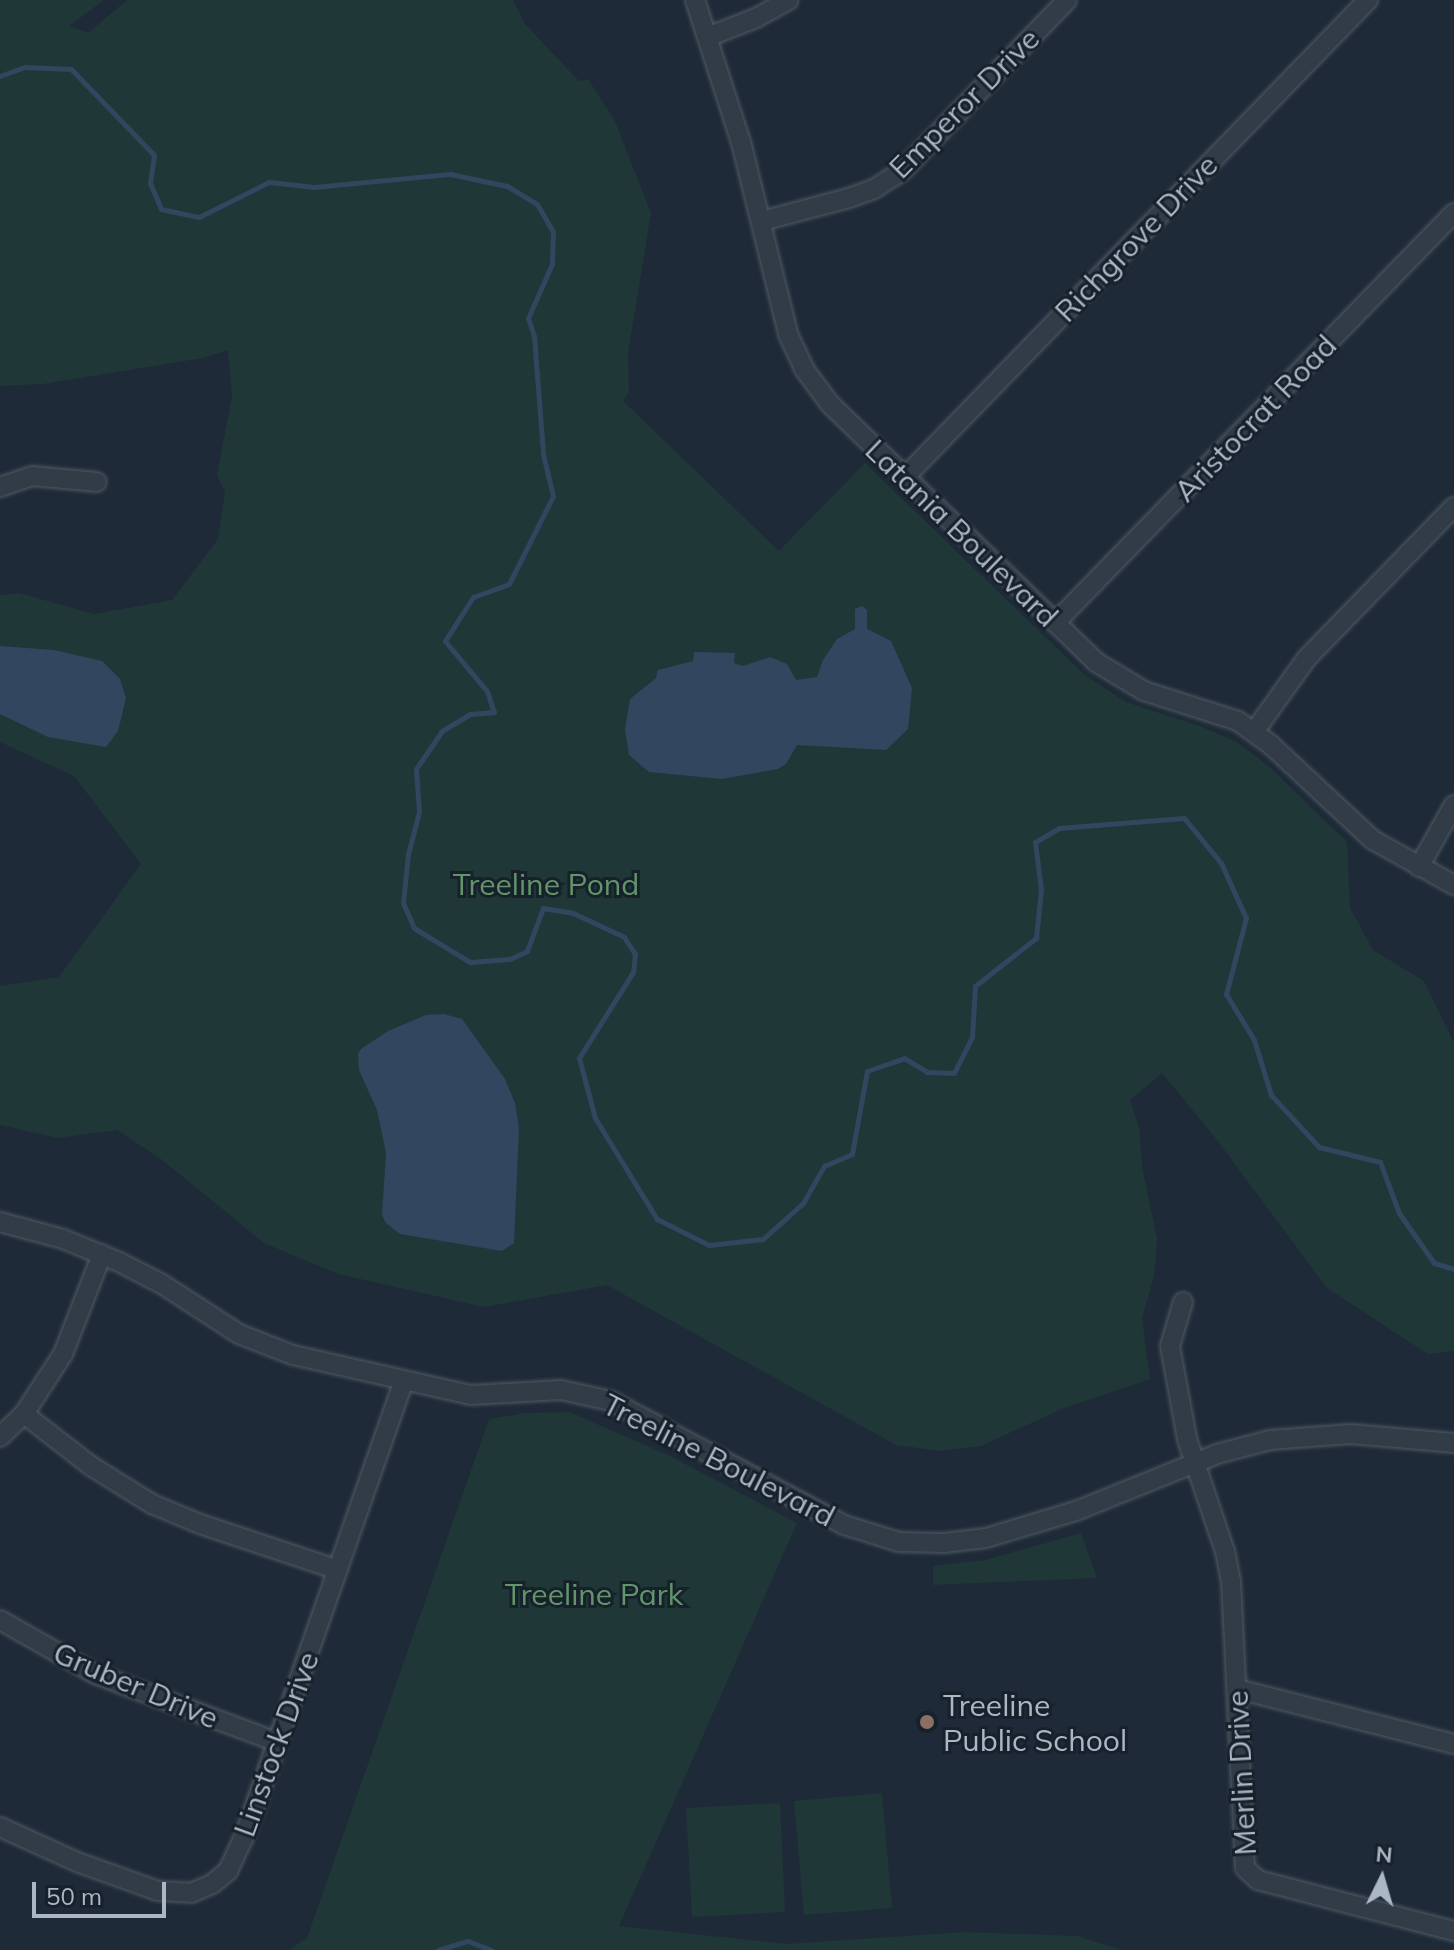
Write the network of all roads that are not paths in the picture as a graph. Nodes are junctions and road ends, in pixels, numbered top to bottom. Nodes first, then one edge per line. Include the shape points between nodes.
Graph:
1 (695, 0) edge
2 (788, 0) edge
3 (1067, 0) edge
4 (1368, 0) edge
5 (710, 36) junction
6 (1454, 213) edge
7 (762, 221) junction
8 (905, 477) junction
9 (97, 482) dead end
10 (0, 487) edge
11 (1454, 507) edge
12 (1055, 623) junction
13 (1254, 732) junction
14 (1454, 805) edge
15 (1419, 867) junction
16 (1454, 885) edge
17 (0, 1222) edge
18 (102, 1254) junction
19 (1183, 1302) dead end
20 (404, 1381) junction
21 (24, 1414) junction
22 (0, 1437) edge
23 (1454, 1443) edge
24 (1195, 1463) junction
25 (338, 1570) junction
26 (0, 1620) edge
27 (1237, 1689) junction
28 (277, 1742) junction
29 (1454, 1744) edge
30 (0, 1827) edge
31 (1454, 1931) edge

1 - 5 street, Latania Boulevard
2 - 5 street
3 - 7 street, Emperor Drive via 903,170 874,189
4 - 8 street, Richgrove Drive
5 - 7 street, Latania Boulevard
6 - 12 street, Aristocrat Road
7 - 8 street, Latania Boulevard via 788,334 804,369 830,404
8 - 12 street, Latania Boulevard
9 - 10 street via 32,476
11 - 13 street via 1307,658
12 - 13 street, Latania Boulevard via 1121,679 1226,716
13 - 15 street, Latania Boulevard via 1373,840
14 - 15 street
15 - 16 street, Latania Boulevard
17 - 18 street, Treeline Boulevard
18 - 20 street, Treeline Boulevard via 256,1342
18 - 21 street via 63,1354
19 - 24 street, Merlin Drive via 1170,1346
20 - 24 street, Treeline Boulevard via 471,1395 546,1390 591,1394 629,1408 844,1525 899,1542 986,1538 1076,1511
20 - 25 street, Linstock Drive
21 - 22 street
21 - 25 street via 91,1466 152,1504
23 - 24 street, Treeline Boulevard via 1310,1435 1246,1446
24 - 27 street, Merlin Drive via 1228,1565
25 - 28 street, Linstock Drive
26 - 28 street, Gruber Drive via 95,1674
27 - 29 street
27 - 31 street, Merlin Drive via 1242,1861 1249,1875
28 - 30 street, Linstock Drive via 235,1860 220,1879 191,1893 144,1886

